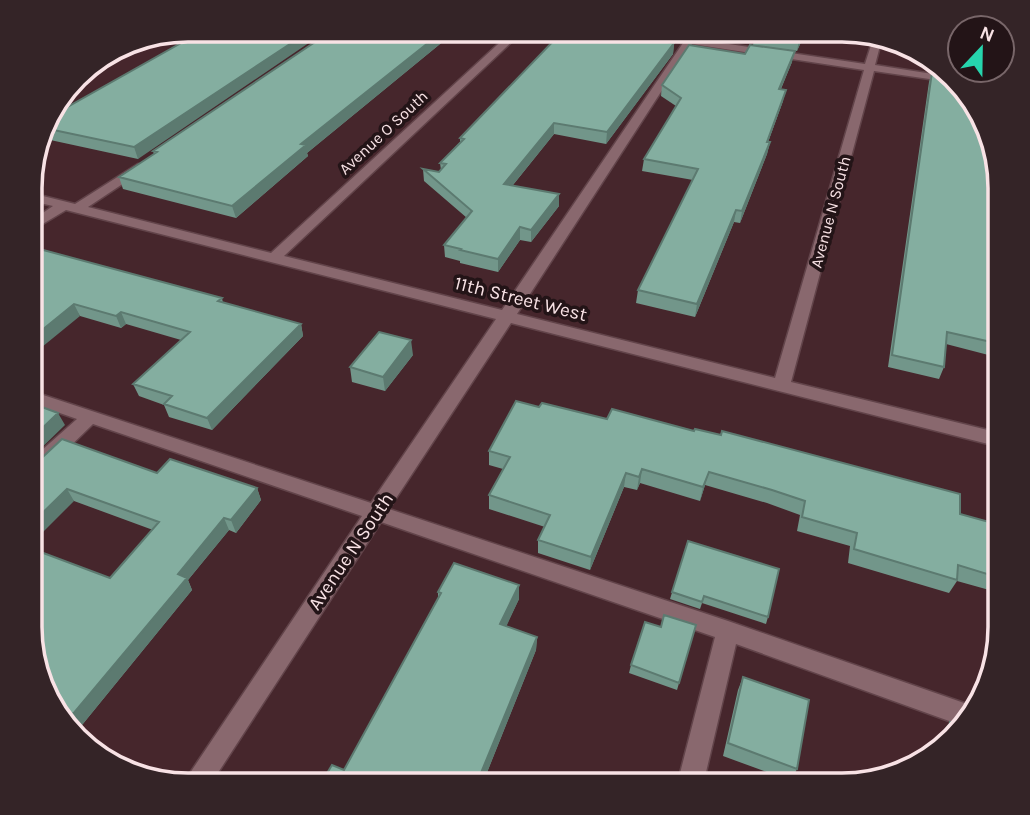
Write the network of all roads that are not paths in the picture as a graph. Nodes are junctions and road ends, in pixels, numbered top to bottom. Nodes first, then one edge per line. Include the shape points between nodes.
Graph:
1 (506, 42) edge
2 (688, 42) edge
3 (726, 42) edge
4 (875, 46) edge
5 (869, 67) junction
6 (937, 77) edge
7 (149, 160) edge
8 (42, 200) edge
9 (70, 207) junction
10 (42, 221) edge
11 (274, 257) junction
12 (506, 317) junction
13 (782, 384) junction
14 (42, 401) edge
15 (90, 417) junction
16 (988, 437) edge
17 (42, 462) edge
18 (375, 513) junction
19 (728, 631) junction
20 (959, 713) edge
21 (203, 773) edge
22 (693, 773) edge

1 - 11 street, Avenue O South
2 - 12 street, Avenue N South
3 - 5 street
4 - 5 street, Avenue N South
5 - 6 street
5 - 13 street, Avenue N South
7 - 9 street
8 - 9 street, 11th Street West
9 - 10 street
9 - 11 street, 11th Street West
11 - 12 street, 11th Street West
12 - 13 street, 11th Street West
12 - 18 street, Avenue N South
13 - 16 street, 11th Street West
14 - 15 street
15 - 17 street
15 - 18 street
18 - 19 street
18 - 21 street, Avenue N South
19 - 20 street
19 - 22 street

